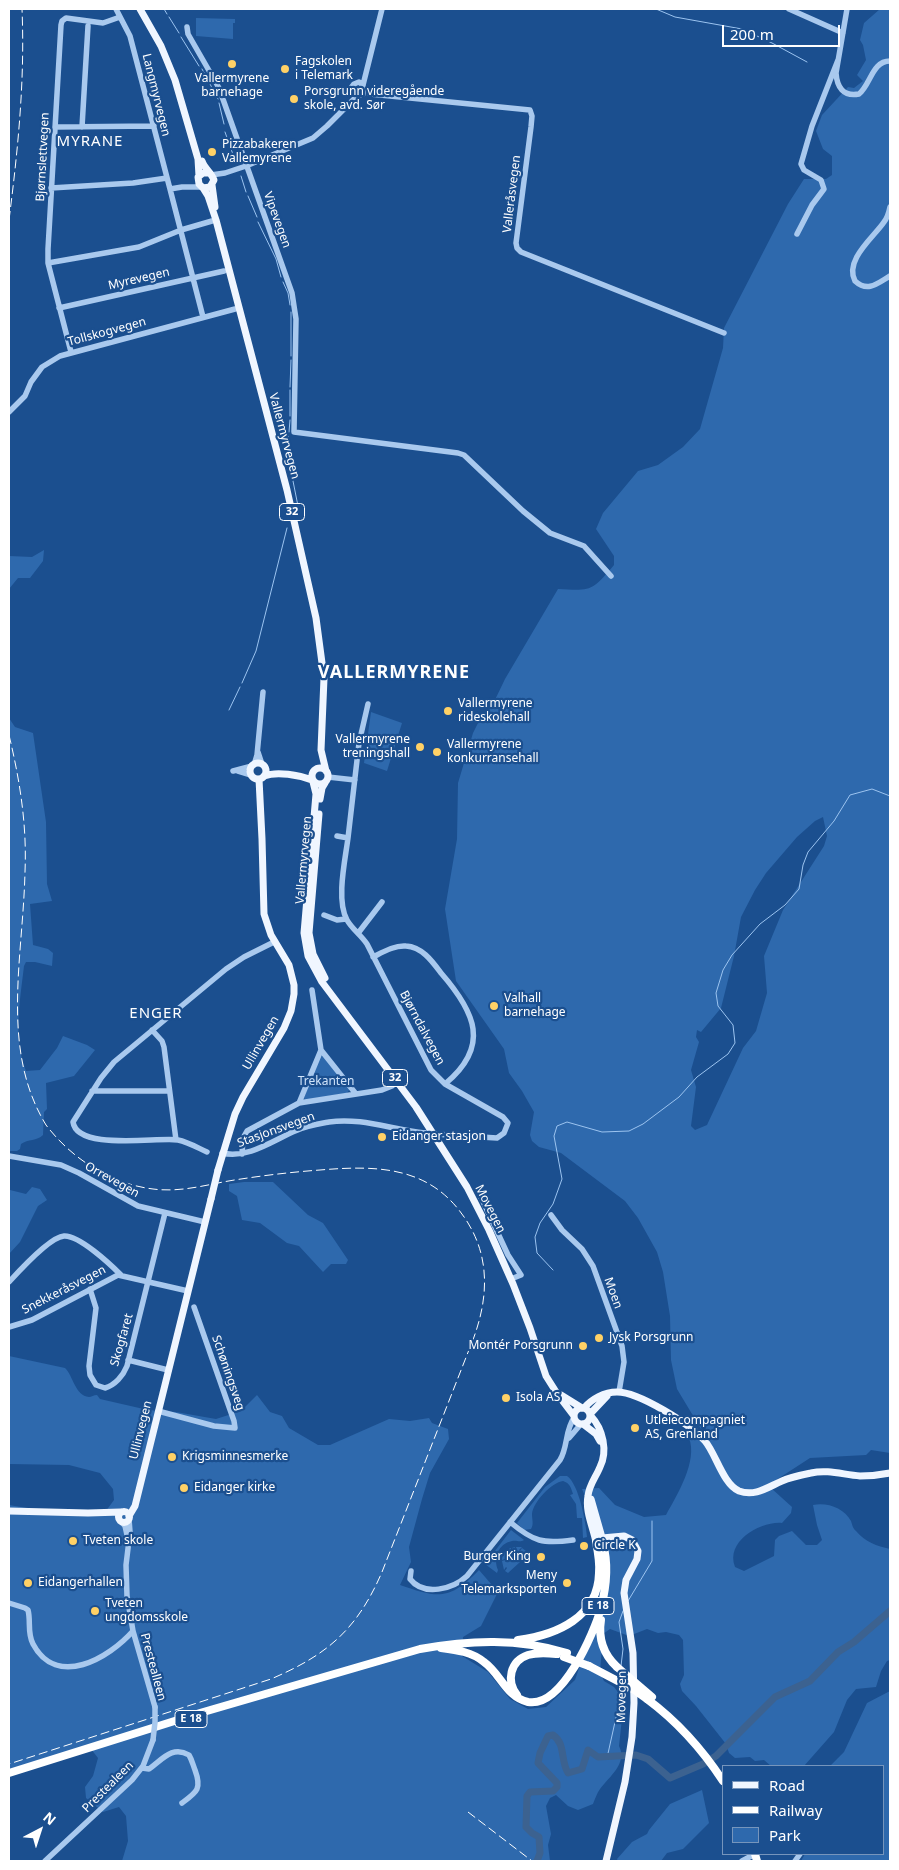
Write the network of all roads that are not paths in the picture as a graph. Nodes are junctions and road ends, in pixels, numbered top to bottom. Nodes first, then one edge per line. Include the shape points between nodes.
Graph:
1 (116, 9) edge
2 (139, 9) edge
3 (382, 9) edge
4 (789, 9) edge
5 (847, 9) edge
6 (120, 17) junction
7 (88, 26) dead end
8 (187, 27) dead end
9 (843, 33) junction
10 (838, 60) junction
11 (890, 61) edge
12 (365, 73) junction
13 (356, 83) junction
14 (363, 85) junction
15 (355, 94) junction
16 (370, 94) dead end
17 (182, 104) junction
18 (154, 126) junction
19 (55, 127) junction
20 (82, 127) junction
21 (246, 166) junction
22 (225, 173) junction
23 (210, 174) junction
24 (198, 177) junction
25 (167, 178) junction
26 (213, 184) junction
27 (182, 187) junction
28 (51, 188) junction
29 (202, 188) junction
30 (170, 189) junction
31 (890, 207) edge
32 (214, 220) junction
33 (181, 230) junction
34 (797, 234) dead end
35 (48, 263) junction
36 (224, 270) dead end
37 (890, 276) edge
38 (194, 277) junction
39 (59, 308) junction
40 (235, 309) dead end
41 (203, 317) junction
42 (724, 332) dead end
43 (71, 352) junction
44 (9, 412) edge
45 (612, 576) dead end
46 (263, 692) dead end
47 (368, 704) dead end
48 (258, 747) junction
49 (321, 750) junction
50 (253, 766) junction
51 (264, 766) junction
52 (314, 771) junction
53 (251, 775) junction
54 (261, 777) junction
55 (326, 777) junction
56 (355, 780) junction
57 (313, 781) junction
58 (337, 836) dead end
59 (348, 838) junction
60 (382, 902) dead end
61 (324, 915) dead end
62 (346, 919) junction
63 (359, 932) junction
64 (307, 938) junction
65 (274, 942) junction
66 (374, 957) junction
67 (312, 990) dead end
68 (152, 1030) junction
69 (321, 1050) junction
70 (445, 1084) junction
71 (392, 1086) dead end
72 (92, 1091) junction
73 (169, 1091) junction
74 (356, 1094) junction
75 (299, 1103) junction
76 (448, 1135) joint
77 (176, 1140) junction
78 (207, 1152) dead end
79 (222, 1153) junction
80 (242, 1154) junction
81 (9, 1156) edge
82 (481, 1197) dead end
83 (165, 1213) junction
84 (551, 1215) dead end
85 (205, 1222) junction
86 (121, 1275) junction
87 (511, 1279) junction
88 (147, 1281) junction
89 (9, 1282) edge
90 (90, 1289) junction
91 (188, 1291) junction
92 (194, 1307) dead end
93 (9, 1327) edge
94 (128, 1360) junction
95 (168, 1370) junction
96 (553, 1388) junction
97 (619, 1392) junction
98 (608, 1394) junction
99 (583, 1408) junction
100 (158, 1411) junction
101 (590, 1415) junction
102 (574, 1417) junction
103 (582, 1424) junction
104 (568, 1439) junction
105 (603, 1445) junction
106 (890, 1473) edge
107 (9, 1510) edge
108 (124, 1517) junction
109 (510, 1522) junction
110 (573, 1540) dead end
111 (600, 1541) junction
112 (599, 1560) junction
113 (411, 1571) dead end
114 (603, 1596) junction
115 (9, 1603) edge
116 (133, 1631) junction
117 (504, 1642) junction
118 (441, 1648) junction
119 (583, 1650) junction
120 (563, 1655) junction
121 (617, 1674) junction
122 (649, 1698) junction
123 (522, 1700) junction
124 (153, 1740) joint
125 (142, 1768) junction
126 (9, 1775) edge
127 (722, 1777) edge
128 (182, 1803) dead end
129 (754, 1856) edge
130 (45, 1861) edge
131 (606, 1861) edge
132 (742, 1861) edge

1 - 6 street, Langmyrvegen
2 - 17 main road, 32 via 161,46
3 - 12 street
4 - 9 street
5 - 9 street
6 - 18 street, Langmyrvegen via 130,36
6 - 19 street, Bjørnslettvegen via 103,23 66,18 62,21
7 - 20 street
8 - 21 street, Vipevegen via 219,88
9 - 10 street
10 - 11 street via 838,86 845,93 855,94 864,89 878,66
10 - 34 street via 801,164 804,170 821,180 824,189
12 - 13 street
12 - 14 street
13 - 14 street
13 - 15 street via 351,88
14 - 15 street via 363,92
15 - 21 street via 313,138
16 - 42 street, Valleråsvegen via 530,110 531,127 517,248
17 - 23 main road, 32 via 202,162
17 - 24 main road, 32 via 199,163
18 - 20 street
18 - 25 street, Langmyrvegen
19 - 20 street
19 - 28 street, Bjørnslettvegen
21 - 22 street
21 - 45 street, Vipevegen via 294,300 294,432 464,455 523,511 550,533 584,546
22 - 23 street
22 - 26 street
23 - 24 main road via 203,173
23 - 26 main road, 32
24 - 27 street
24 - 29 main road, 32
25 - 28 street
25 - 30 street, Langmyrvegen
26 - 29 main road
26 - 32 main road, Vallermyrvegen / 32
27 - 29 street
27 - 30 street
28 - 35 street, Bjørnslettvegen
29 - 32 main road, Vallermyrvegen / 32 via 208,196
30 - 33 street, Langmyrvegen
31 - 37 street via 886,221 859,252 852,272 855,281 866,287
32 - 33 street
32 - 49 main road, Vallermyrvegen / 32 via 282,470 316,618 324,678
33 - 35 street via 139,247
33 - 38 street, Langmyrvegen
35 - 39 street, Bjørnslettvegen
36 - 38 street, Myrevegen
38 - 39 street, Myrevegen
38 - 41 street, Langmyrvegen
39 - 43 street, Bjørnslettvegen
40 - 41 street, Tollskogvegen
41 - 43 street, Tollskogvegen
43 - 44 street, Tollskogvegen via 42,367 25,396
46 - 48 street
47 - 56 street
48 - 50 street
48 - 51 street, Ullinvegen
49 - 52 main road, Vallermyrvegen / 32
49 - 55 main road, Vallermyrvegen / 32
50 - 51 main road
50 - 53 main road
50 - 53 street via 234,771
51 - 52 main road via 296,773
51 - 54 main road, Ullinvegen
52 - 55 main road via 320,768
52 - 57 main road, Vallermyrvegen / 32
53 - 54 main road
54 - 57 main road via 274,774
54 - 65 main road, Ullinvegen via 263,904 266,924
55 - 56 street
55 - 57 main road via 319,784
55 - 64 main road, Vallermyrvegen / 32 via 320,796
56 - 59 street
57 - 64 main road, Vallermyrvegen / 32 via 316,794
58 - 59 street
59 - 62 street via 342,895
60 - 63 street
61 - 62 street via 337,920
62 - 63 street, Bjørndalvegen
63 - 66 street, Bjørndalvegen
64 - 87 main road, Movegen / 32 via 342,1008 445,1150 476,1204
65 - 68 street via 226,969
65 - 79 main road, Ullinvegen via 292,972 292,1006 284,1028 238,1107
66 - 70 street, Bjørndalvegen via 425,1059
66 - 70 street via 402,946 416,948 462,998 473,1029 472,1051 465,1064
67 - 69 street
68 - 72 street via 114,1062
68 - 73 street via 164,1048
69 - 74 street
69 - 75 street
70 - 76 street, Bjørndalvegen via 504,1117 508,1123 504,1133 497,1138
71 - 74 street
72 - 73 street
72 - 77 street via 74,1119 73,1125 82,1133 98,1140
73 - 77 street
74 - 75 street
75 - 80 street via 247,1131
76 - 80 street, Stasjonsvegen, bridge via 425,1134 377,1124 329,1122 297,1130
77 - 78 street
79 - 80 street, Stasjonsvegen
79 - 85 main road, Ullinvegen, bridge
81 - 83 street, Orrevegen via 61,1165 131,1203
82 - 87 street, Movegen via 521,1275
83 - 85 street, Orrevegen
83 - 88 street, Skogfaret
84 - 97 street, Moen via 593,1266 624,1355
85 - 91 main road, Ullinvegen
86 - 88 street, Snekkeråsvegen
86 - 89 street via 78,1240 63,1236 44,1248
86 - 90 street, Snekkeråsvegen via 114,1275
87 - 96 main road, Movegen / 32
88 - 91 street, Snekkeråsvegen
88 - 94 street, Skogfaret
90 - 93 street, Snekkeråsvegen via 32,1320
90 - 94 street, Skogfaret via 96,1308 89,1366 94,1383 101,1388 108,1387 123,1374
91 - 95 main road, Ullinvegen
92 - 100 street, Schøningsveg via 234,1428
94 - 95 street
95 - 100 main road, Ullinvegen
96 - 99 main road, Movegen / 32
96 - 102 main road, Movegen / 32
97 - 98 main road
97 - 106 main road via 638,1397 694,1431 707,1444 727,1479 737,1489 753,1492 815,1472 865,1476
98 - 99 main road
98 - 101 main road
99 - 101 main road, 32
99 - 102 main road via 577,1410
100 - 108 main road, Ullinvegen via 135,1506
101 - 103 main road via 588,1422
101 - 105 main road, 32 via 603,1437
102 - 103 main road, 32
102 - 104 street
103 - 104 street
103 - 105 main road, 32 via 596,1434
104 - 109 street via 560,1460
105 - 111 main road via 603,1461 592,1482 587,1503
107 - 108 main road
108 - 116 street, Prestealleen via 130,1532 126,1590
109 - 110 street via 547,1543
109 - 113 street via 472,1571 455,1585 440,1589 420,1587 410,1579
111 - 112 highway, E 18
111 - 114 highway, E 18 via 606,1565
111 - 131 main road, Movegen via 628,1537 638,1551 624,1593 633,1653 634,1722 625,1782
112 - 117 highway, E 18 via 594,1596 576,1620 547,1635
112 - 119 highway, E 18 via 602,1575 600,1597
114 - 119 highway, E 18 via 597,1620
114 - 121 highway, E 18 via 601,1642
115 - 116 street via 28,1610 31,1639 41,1655 67,1668 111,1652
116 - 124 street, Prestealleen, bridge via 154,1707
117 - 120 highway, E 18 via 532,1644
117 - 126 highway, E 18 via 457,1643 403,1654 210,1710
118 - 120 highway, E 18 via 504,1645
118 - 123 highway, E 18 via 480,1658 511,1693
118 - 126 highway, E 18 via 308,1684
119 - 123 highway, E 18 via 553,1693 538,1701
120 - 121 highway, E 18, bridge
120 - 123 highway, E 18 via 529,1655 516,1664 511,1673 511,1683
121 - 122 highway, E 18, bridge
121 - 122 highway, E 18, bridge
122 - 127 highway, E 18 via 684,1725
124 - 125 street, Prestealeen
125 - 128 street via 149,1769 171,1752 189,1755 199,1788
125 - 130 street, Prestealeen via 127,1786
129 - 132 street

